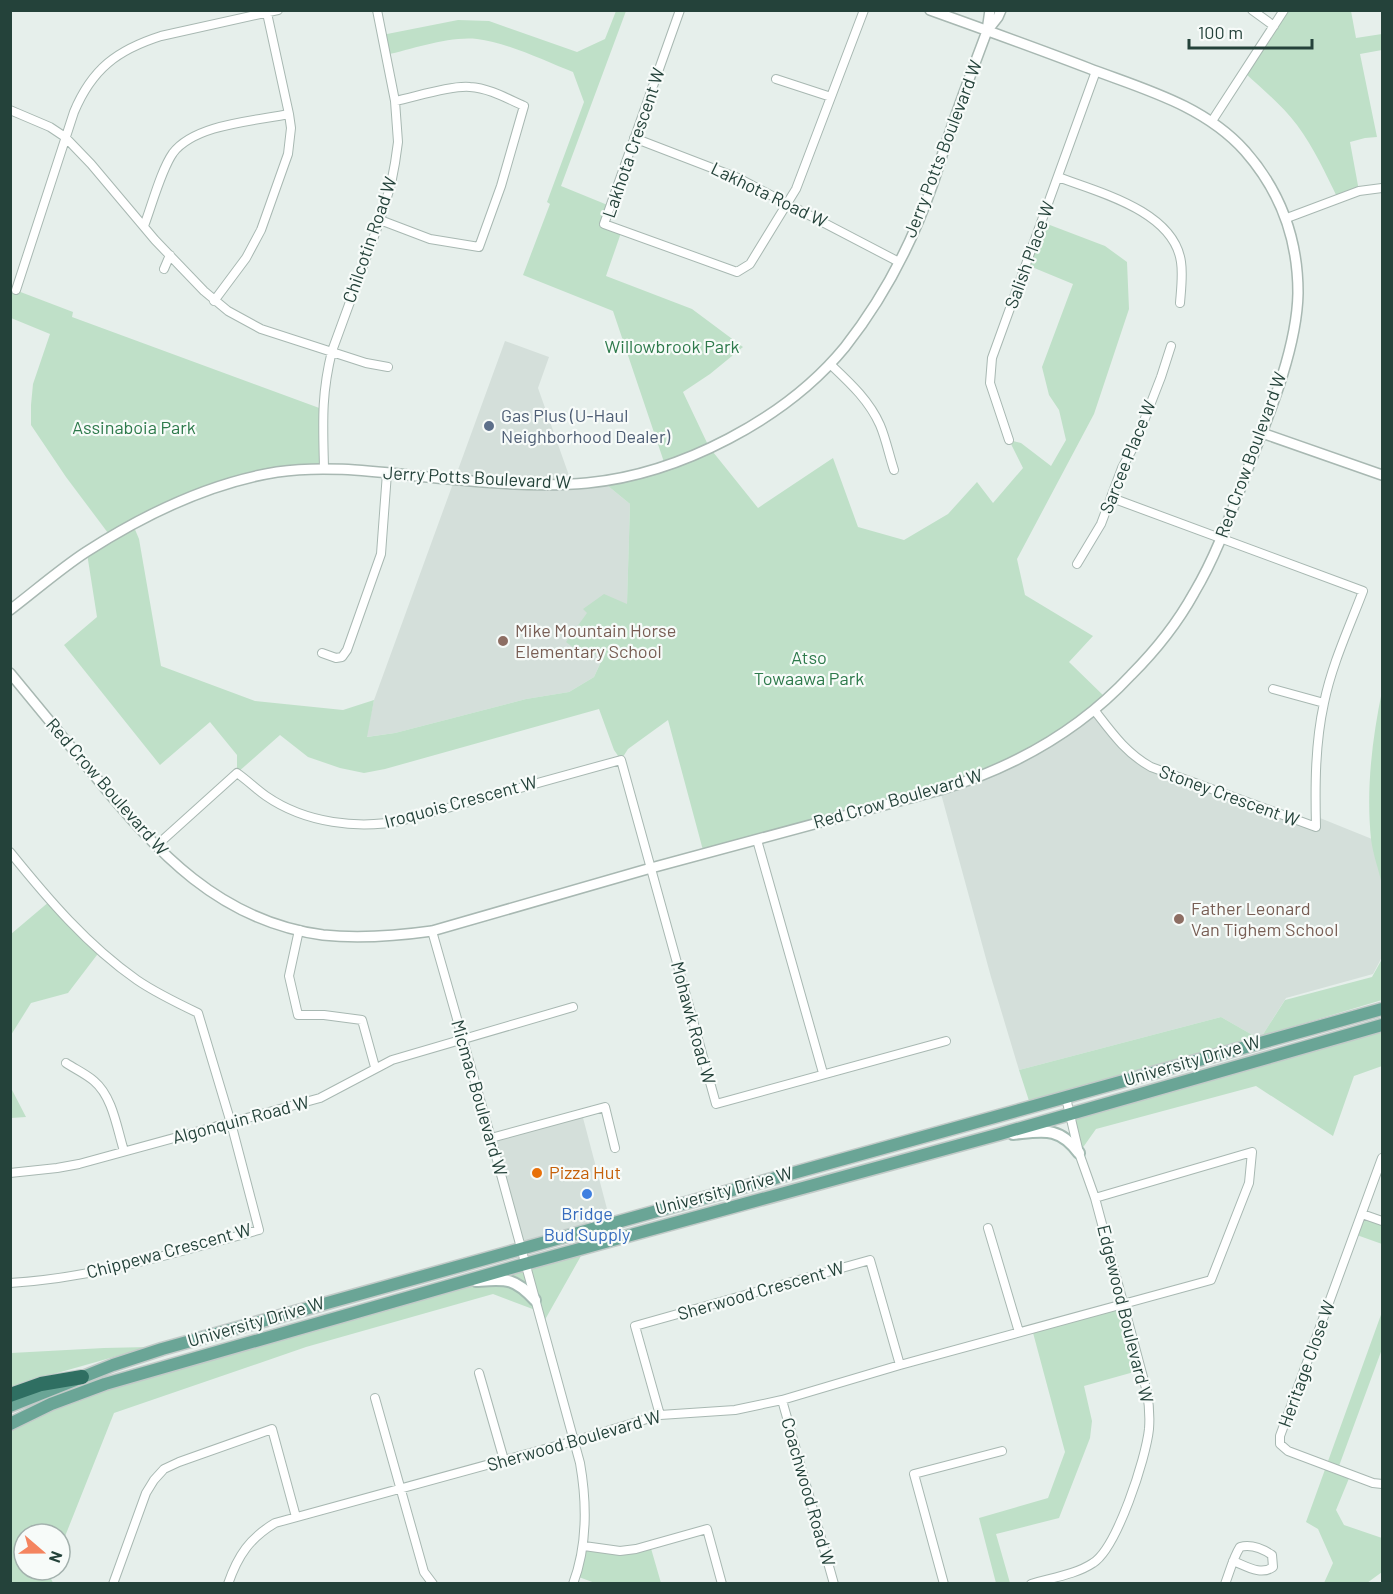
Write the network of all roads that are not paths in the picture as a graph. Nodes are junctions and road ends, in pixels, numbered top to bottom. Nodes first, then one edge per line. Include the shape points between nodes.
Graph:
1 (278, 10) edge
2 (377, 10) edge
3 (680, 10) edge
4 (864, 10) edge
5 (930, 10) edge
6 (990, 10) edge
7 (1001, 10) edge
8 (1252, 10) edge
9 (1281, 11) edge
10 (267, 13) junction
11 (1274, 26) junction
12 (987, 31) junction
13 (1096, 71) junction
14 (776, 78) dead end
15 (831, 97) junction
16 (395, 101) junction
17 (10, 110) edge
18 (289, 114) junction
19 (1212, 121) junction
20 (65, 137) junction
21 (634, 138) junction
22 (1058, 177) junction
23 (1383, 188) edge
24 (788, 203) junction
25 (1287, 219) junction
26 (380, 220) junction
27 (144, 226) junction
28 (170, 255) junction
29 (898, 262) junction
30 (164, 270) dead end
31 (16, 290) dead end
32 (214, 301) junction
33 (1180, 303) dead end
34 (1170, 346) dead end
35 (332, 351) junction
36 (830, 364) junction
37 (388, 367) dead end
38 (1262, 433) junction
39 (1009, 440) dead end
40 (324, 468) junction
41 (894, 470) dead end
42 (387, 473) junction
43 (1383, 475) edge
44 (1112, 498) junction
45 (1221, 539) junction
46 (1077, 564) dead end
47 (10, 610) edge
48 (322, 653) dead end
49 (10, 672) edge
50 (1273, 689) dead end
51 (1324, 703) junction
52 (1095, 711) junction
53 (757, 840) junction
54 (156, 846) junction
55 (10, 852) edge
56 (651, 868) junction
57 (299, 930) junction
58 (432, 931) junction
59 (573, 1007) dead end
60 (1383, 1009) edge
61 (1383, 1025) edge
62 (463, 1038) junction
63 (946, 1041) dead end
64 (66, 1063) dead end
65 (375, 1067) junction
66 (823, 1073) junction
67 (1066, 1098) junction
68 (1070, 1115) junction
69 (231, 1123) junction
70 (1000, 1134) junction
71 (491, 1138) junction
72 (615, 1148) dead end
73 (124, 1151) junction
74 (1079, 1153) junction
75 (1383, 1158) edge
76 (10, 1173) edge
77 (1095, 1198) junction
78 (1362, 1214) junction
79 (1383, 1221) edge
80 (988, 1228) dead end
81 (521, 1249) junction
82 (525, 1264) junction
83 (461, 1282) junction
84 (10, 1283) edge
85 (535, 1300) junction
86 (1124, 1304) junction
87 (1019, 1332) junction
88 (900, 1365) junction
89 (479, 1373) dead end
90 (82, 1377) junction
91 (10, 1395) edge
92 (375, 1398) dead end
93 (782, 1400) junction
94 (10, 1406) edge
95 (660, 1415) junction
96 (10, 1424) edge
97 (574, 1441) junction
98 (1002, 1451) dead end
99 (504, 1460) junction
100 (1383, 1484) edge
101 (402, 1488) junction
102 (296, 1517) junction
103 (584, 1546) junction
104 (1233, 1561) junction
105 (113, 1584) edge
106 (228, 1584) edge
107 (433, 1584) edge
108 (573, 1584) edge
109 (722, 1584) edge
110 (834, 1584) edge
111 (944, 1584) edge
112 (1031, 1584) edge
113 (1225, 1584) edge

1 - 10 street
2 - 16 street, Chilcotin Road W
3 - 21 street, Lakhota Crescent W
4 - 15 street, Lakhota Crescent W
5 - 12 street, Red Crow Boulevard W
6 - 12 street, Jerry Potts Boulevard W
7 - 12 street, Jerry Potts Boulevard W
8 - 11 street
9 - 11 street
10 - 18 street
10 - 20 street via 161,36 128,48 92,78
11 - 19 street
12 - 13 street, Red Crow Boulevard W
12 - 29 street, Jerry Potts Boulevard W via 932,187
13 - 19 street, Red Crow Boulevard W via 1181,103
13 - 22 street, Salish Place W
14 - 15 street
15 - 24 street, Lakhota Crescent W
16 - 26 street, Chilcotin Road W via 398,142 392,184
16 - 26 street via 472,87 524,106 478,247 430,238
17 - 20 street
18 - 27 street via 190,137 173,154
18 - 32 street via 288,154 261,230
19 - 25 street, Red Crow Boulevard W via 1256,165
20 - 27 street
20 - 31 street
21 - 24 street, Lakhota Road W via 738,178
21 - 24 street, Lakhota Crescent W via 604,224 737,272 750,264
22 - 33 street via 1128,203 1155,221 1176,247 1181,260
22 - 39 street, Salish Place W via 990,369 990,383
23 - 25 street via 1359,191
24 - 29 street, Lakhota Road W
25 - 38 street, Red Crow Boulevard W via 1297,273 1296,318
26 - 35 street, Chilcotin Road W
27 - 28 street
28 - 30 street
28 - 32 street
29 - 36 street, Jerry Potts Boulevard W via 866,318
32 - 35 street via 261,329
34 - 44 street, Sarcee Place W
35 - 37 street
35 - 40 street, Chilcotin Road W via 323,391
36 - 41 street via 868,404 880,425
36 - 42 street, Jerry Potts Boulevard W via 767,417 742,432 644,472 602,481 548,484
38 - 43 street
38 - 45 street, Red Crow Boulevard W
40 - 42 street, Jerry Potts Boulevard W
40 - 47 street, Jerry Potts Boulevard W via 249,478 182,498 85,553
42 - 48 street via 381,554 347,650 336,658
44 - 45 street
44 - 46 street, Sarcee Place W
45 - 51 street, Stoney Crescent W via 1363,591 1333,668
45 - 52 street, Red Crow Boulevard W via 1193,595 1162,640
49 - 54 street, Red Crow Boulevard W
50 - 51 street
51 - 52 street, Stoney Crescent W via 1315,776 1316,827 1151,767 1122,747
52 - 53 street, Red Crow Boulevard W via 1040,748 965,782
53 - 56 street, Red Crow Boulevard W
53 - 66 street
54 - 56 street, Iroquois Crescent W via 237,773 285,806 324,820 368,825 404,820 621,760
54 - 57 street, Red Crow Boulevard W via 207,891 254,915
55 - 69 street via 93,945 138,981 198,1013
56 - 58 street, Red Crow Boulevard W
56 - 66 street, Mohawk Road W via 716,1104
57 - 58 street, Red Crow Boulevard W via 373,938
57 - 65 street via 289,976 298,1015 362,1020
58 - 62 street, Micmac Boulevard W
59 - 62 street, Algonquin Road W
60 - 67 main road, University Drive W
61 - 68 main road, University Drive W
62 - 65 street, Algonquin Road W
62 - 71 street, Micmac Boulevard W
63 - 66 street, Mohawk Road W
64 - 73 street via 96,1082 104,1092
65 - 69 street, Algonquin Road W via 320,1098
67 - 68 street, Edgewood Boulevard W
67 - 81 main road, University Drive W
68 - 70 main road, University Drive W
68 - 74 street, Edgewood Boulevard W
69 - 73 street, Algonquin Road W
69 - 84 street, Chippewa Crescent W via 259,1230 98,1272
70 - 74 main road via 1057,1133
70 - 82 main road, University Drive W
71 - 72 street via 604,1107
71 - 81 street, Micmac Boulevard W
73 - 76 street, Algonquin Road W via 57,1168
74 - 77 street, Edgewood Boulevard W
75 - 78 street, Heritage Close W
77 - 86 street, Edgewood Boulevard W
77 - 86 street, Sherwood Boulevard W via 1252,1152 1249,1183 1211,1280
78 - 79 street
78 - 100 street, Heritage Close W via 1281,1431 1281,1444 1288,1451
80 - 87 street
81 - 82 street, Micmac Boulevard W
81 - 90 main road, University Drive W via 162,1349
82 - 83 main road, University Drive W
82 - 85 street, Micmac Boulevard W
83 - 85 main road via 510,1281 523,1287
83 - 96 main road, University Drive W via 105,1384
85 - 97 street, Micmac Boulevard W
86 - 87 street, Sherwood Boulevard W
86 - 112 street, Edgewood Boulevard W via 1150,1409 1142,1462 1118,1527 1103,1555 1081,1569
87 - 88 street, Sherwood Boulevard W
88 - 93 street, Sherwood Boulevard W
88 - 95 street, Sherwood Crescent W via 870,1260 635,1326
89 - 99 street
90 - 91 highway via 41,1384
90 - 94 main road, University Drive W
92 - 101 street
93 - 95 street, Sherwood Boulevard W via 735,1410
93 - 110 street, Coachwood Road W
95 - 97 street, Sherwood Boulevard W
97 - 99 street, Sherwood Boulevard W
97 - 103 street, Micmac Boulevard W via 584,1483
98 - 111 street via 914,1474
99 - 101 street, Sherwood Boulevard W
101 - 102 street, Sherwood Boulevard W
101 - 107 street via 424,1572
102 - 105 street via 272,1429 179,1462 164,1469 146,1493
102 - 106 street, Sherwood Boulevard W via 259,1533 239,1558
103 - 108 street, Micmac Boulevard W
103 - 109 street via 636,1550 707,1529
104 - 104 street via 1240,1547 1248,1545 1272,1555 1273,1567 1262,1571
104 - 113 street

